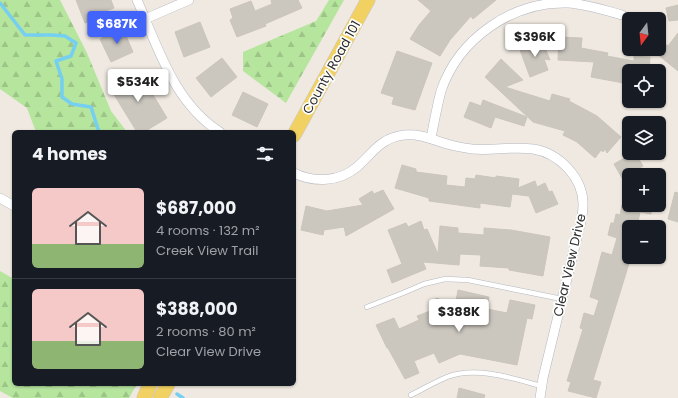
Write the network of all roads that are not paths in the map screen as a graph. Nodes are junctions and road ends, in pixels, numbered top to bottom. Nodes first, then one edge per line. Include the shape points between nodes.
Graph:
1 (138, 0) edge
2 (189, 0) edge
3 (368, 0) edge
4 (622, 15) dead end
5 (146, 19) junction
6 (217, 130) edge
7 (296, 130) edge
8 (431, 138) junction
9 (296, 173) edge
10 (0, 198) edge
11 (12, 205) edge
12 (562, 299) junction
13 (367, 307) dead end
14 (149, 386) edge
15 (167, 386) edge
16 (541, 386) junction
17 (411, 395) dead end
18 (144, 398) edge
19 (160, 398) edge
20 (540, 398) edge

1 - 5 street
2 - 5 street
3 - 7 main road, County Road 101
4 - 8 street via 592,6 568,3 546,4 501,19 464,49 452,69 442,90
5 - 6 street via 176,87 193,108
8 - 9 street, Clear View Drive via 418,135 389,139 376,146 356,167 329,180 315,180
8 - 12 street, Clear View Drive via 451,146 472,149 534,149 550,154 574,174 584,205
10 - 11 street
12 - 13 lane via 468,280 445,280 424,284
12 - 16 street, Clear View Drive
14 - 18 main road
15 - 19 main road
16 - 17 lane via 477,373 448,377
16 - 20 street, Clear View Drive

